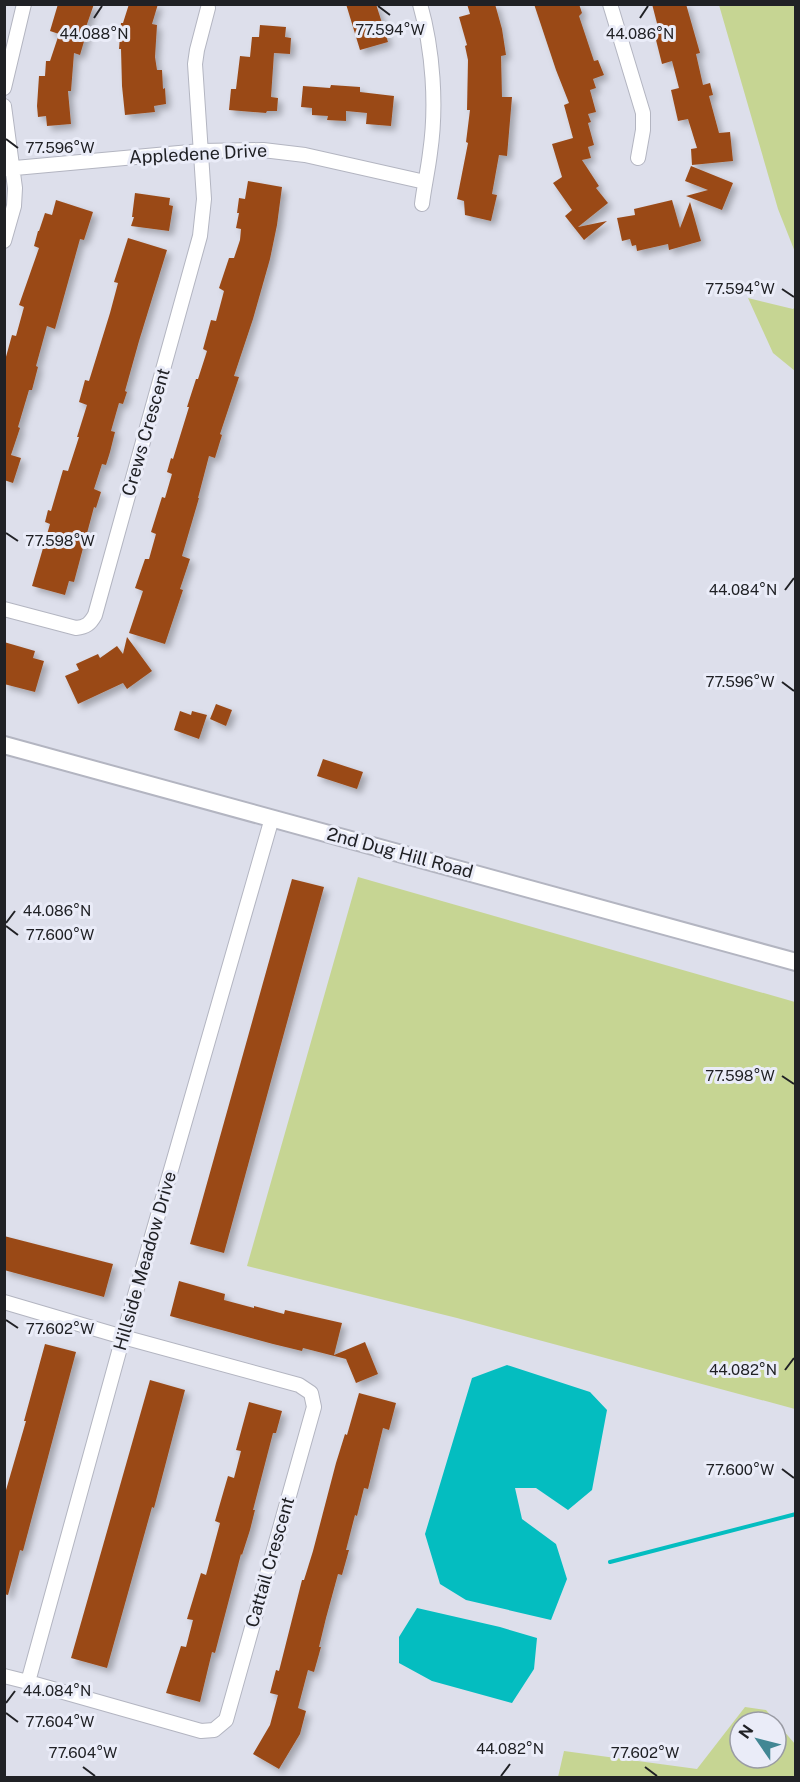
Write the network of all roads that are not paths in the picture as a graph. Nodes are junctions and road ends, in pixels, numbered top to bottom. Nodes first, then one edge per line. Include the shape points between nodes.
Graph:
1 (24, 4) edge
2 (420, 4) edge
3 (610, 4) edge
4 (208, 8) dead end
5 (4, 88) edge
6 (4, 106) edge
7 (201, 151) junction
8 (638, 158) dead end
9 (9, 168) edge
10 (425, 182) junction
11 (422, 204) dead end
12 (4, 241) edge
13 (4, 609) edge
14 (4, 745) edge
15 (272, 818) junction
16 (795, 962) edge
17 (4, 1302) edge
18 (123, 1337) junction
19 (4, 1676) edge
20 (28, 1682) junction

1 - 5 street
2 - 10 street via 432,64 432,125
3 - 8 street via 643,114
4 - 7 street, Crews Crescent via 195,64
6 - 9 street
7 - 9 street, Appledene Drive
7 - 10 street, Appledene Drive via 286,151
7 - 13 street, Crews Crescent via 204,199 200,236 95,615 91,623 76,628
9 - 12 street via 15,188 14,206
10 - 11 street
14 - 15 street, 2nd Dug Hill Road
15 - 16 street, 2nd Dug Hill Road
15 - 18 street, Hillside Meadow Drive
17 - 18 street
18 - 20 street, Hillside Meadow Drive
18 - 20 street, Cattail Crescent via 299,1385 311,1394 311,1418 226,1720 214,1730 201,1731
19 - 20 street

